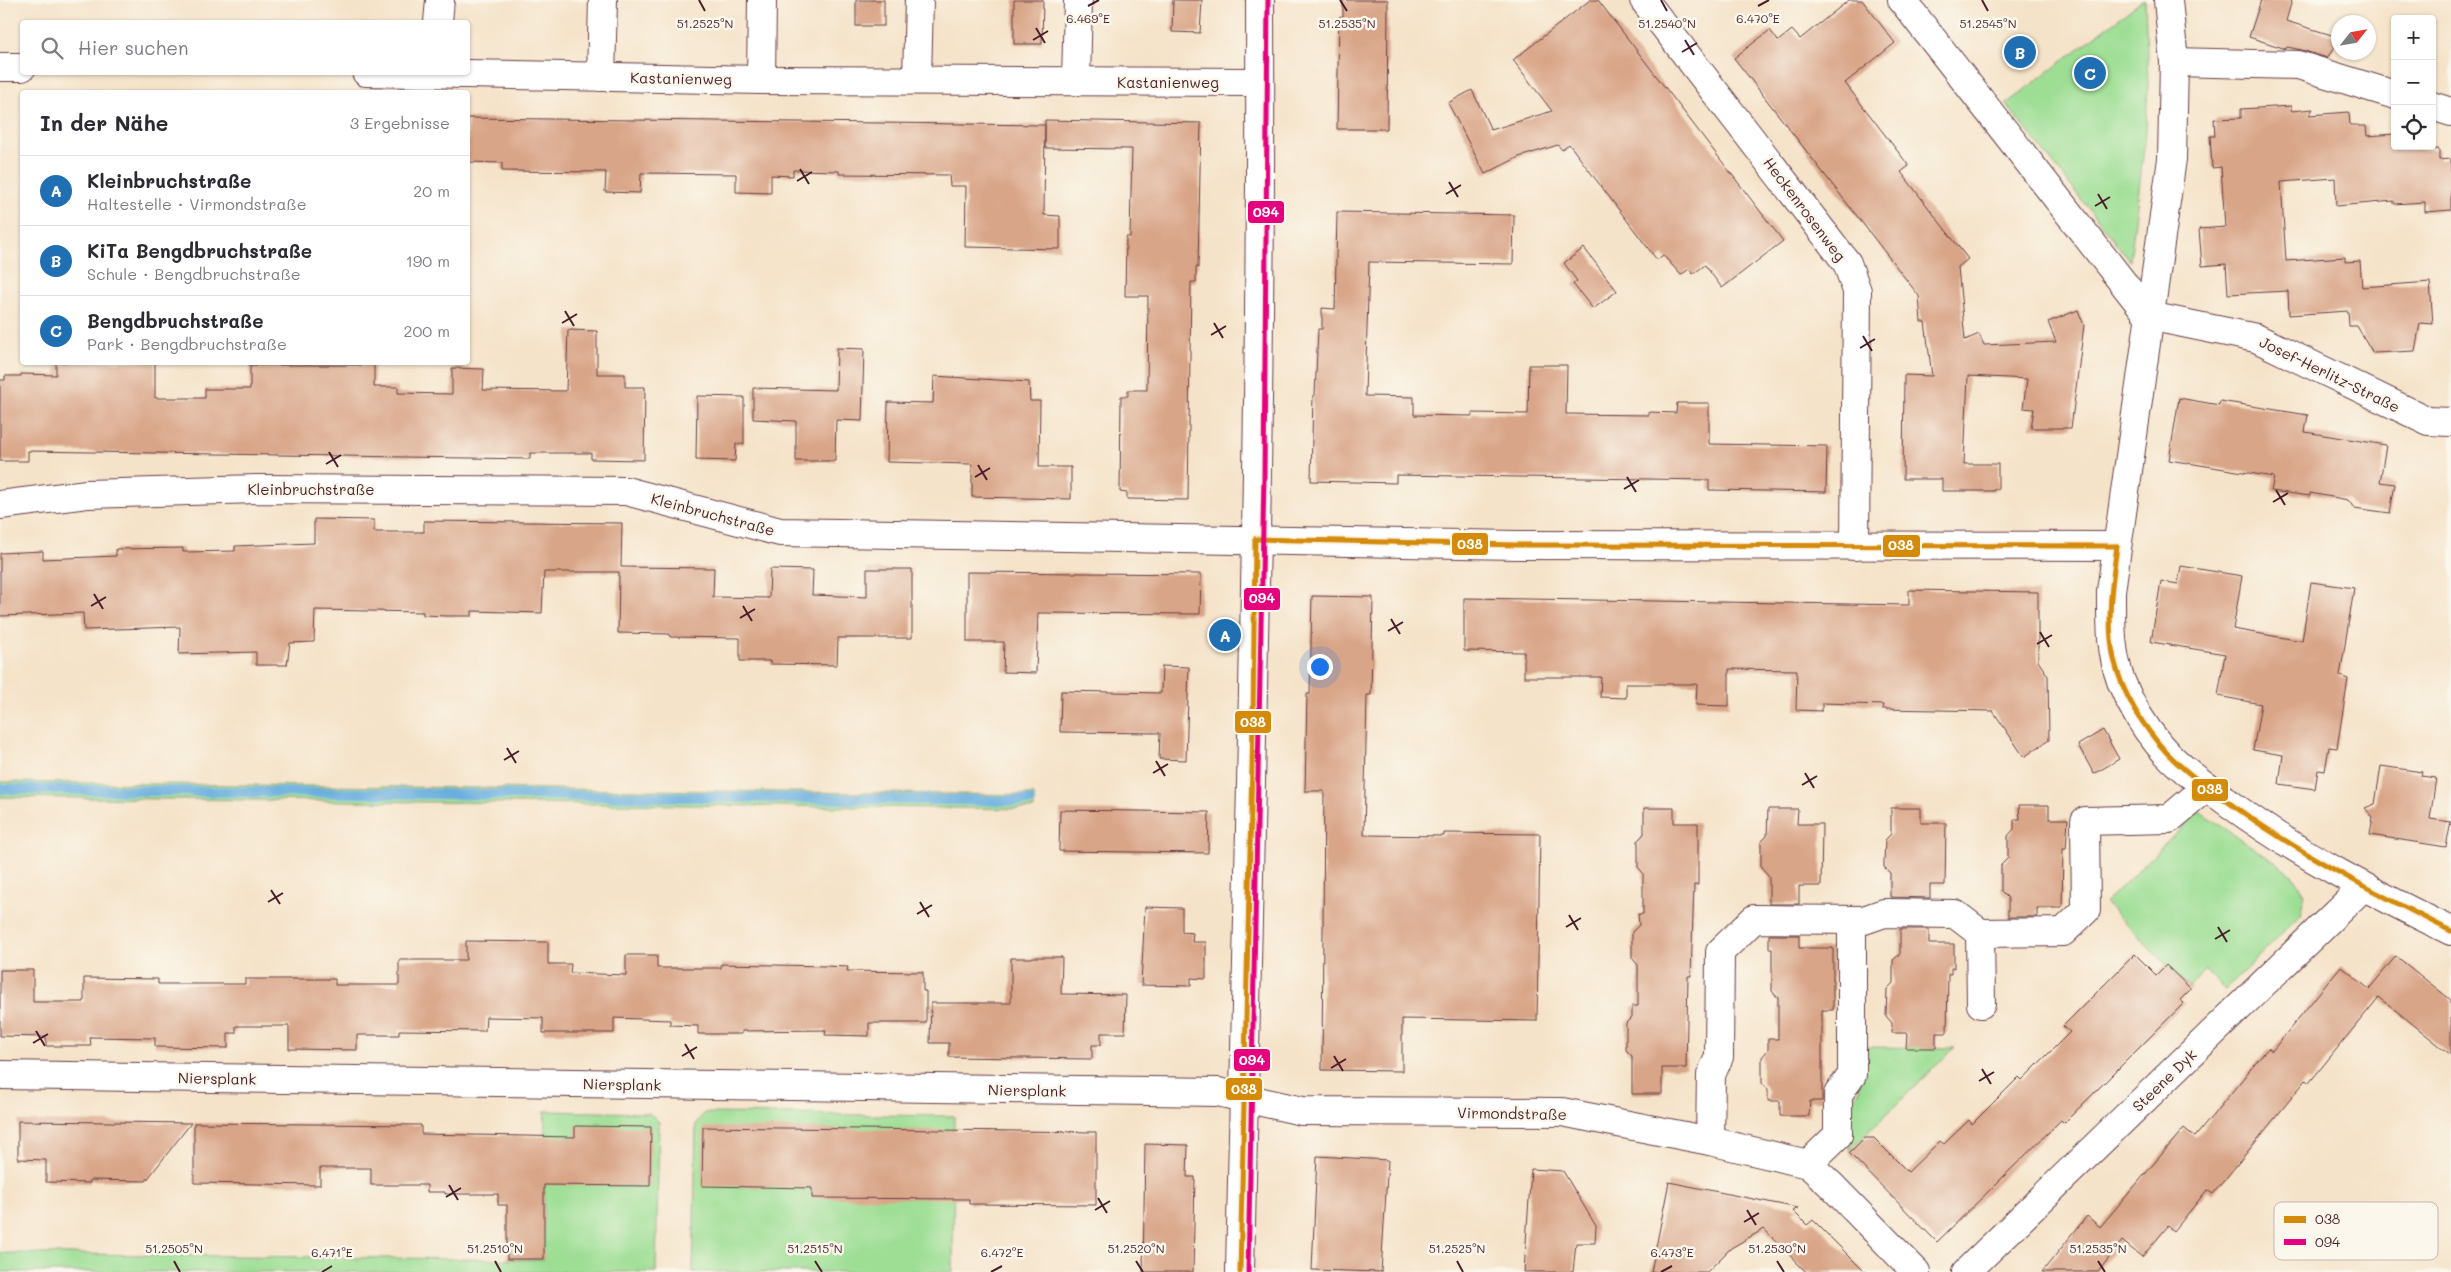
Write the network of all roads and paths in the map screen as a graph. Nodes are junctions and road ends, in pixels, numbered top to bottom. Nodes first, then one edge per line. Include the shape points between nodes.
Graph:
1 (440, 0) edge
2 (603, 0) edge
3 (762, 0) edge
4 (919, 0) edge
5 (1078, 0) edge
6 (1260, 0) edge
7 (1644, 0) edge
8 (1902, 0) edge
9 (2168, 0) edge
10 (438, 20) edge
11 (2174, 62) junction
12 (0, 67) edge
13 (20, 67) edge
14 (470, 74) edge
15 (601, 77) junction
16 (918, 79) junction
17 (761, 80) junction
18 (1076, 82) junction
19 (1260, 82) junction
20 (2391, 94) edge
21 (2436, 107) edge
22 (2451, 112) edge
23 (2149, 316) junction
24 (2451, 422) edge
25 (0, 505) edge
26 (1255, 539) junction
27 (1855, 546) junction
28 (2117, 546) junction
29 (2207, 787) junction
30 (2363, 888) junction
31 (1852, 920) junction
32 (2451, 931) edge
33 (1980, 933) junction
34 (1981, 1004) dead end
35 (0, 1076) edge
36 (1244, 1098) junction
37 (1710, 1141) junction
38 (1808, 1164) junction
39 (1240, 1272) edge
40 (1916, 1272) edge
41 (1966, 1272) edge

1 - 10 street
2 - 15 street
3 - 17 street
4 - 16 street
5 - 18 street
6 - 19 street
7 - 27 street, Heckenrosenweg via 1847,263 1858,291
8 - 23 street
9 - 11 street
11 - 20 street via 2298,65
11 - 23 street via 2172,159
12 - 13 street
14 - 15 street, Kastanienweg
15 - 17 street, Kastanienweg
16 - 17 street, Kastanienweg
16 - 18 street, Kastanienweg
18 - 19 street, Kastanienweg
19 - 26 street
21 - 22 street
23 - 24 street, Josef-Herlitz-Straße via 2256,338 2428,421
23 - 28 street
25 - 26 street, Kleinbruchstraße via 87,494 258,489 626,491 780,532
26 - 27 street, Kleinbruchstraße via 1517,546
26 - 36 street
27 - 28 street, Kleinbruchstraße
28 - 29 street via 2111,591 2111,637 2121,681 2160,746
29 - 30 street via 2281,839
29 - 33 street via 2169,819 2085,821 2086,910 2063,932
30 - 32 street
30 - 41 street, Steene Dyk
31 - 33 street via 1864,920 1884,913 1955,914
31 - 37 street via 1754,919 1720,952 1719,1057 1711,1075
31 - 38 street via 1852,1076 1838,1094 1838,1134
33 - 34 street
35 - 36 street, Niersplank via 1218,1092
36 - 37 street, Virmondstraße via 1302,1111 1562,1112
36 - 39 street
37 - 38 street, Virmondstraße
38 - 40 street

